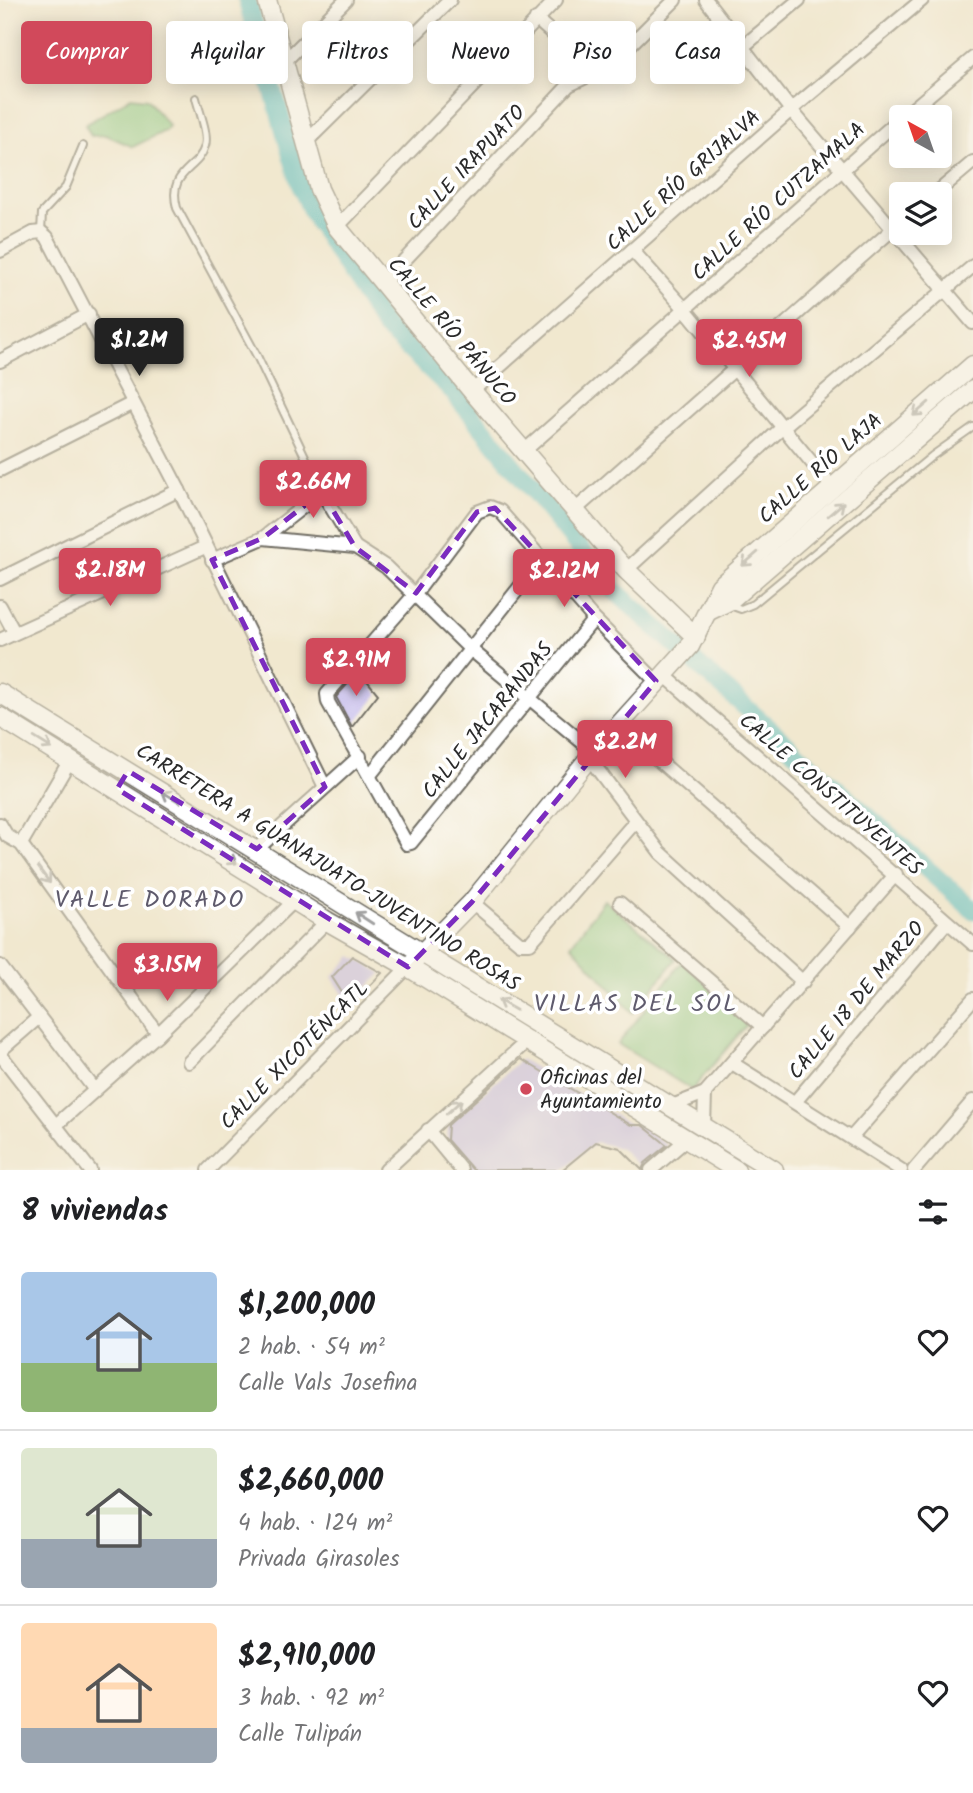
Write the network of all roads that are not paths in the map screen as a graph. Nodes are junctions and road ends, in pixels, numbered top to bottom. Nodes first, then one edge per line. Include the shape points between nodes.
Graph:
1 (267, 0) edge
2 (346, 0) edge
3 (450, 0) edge
4 (556, 0) edge
5 (674, 0) edge
6 (706, 0) edge
7 (799, 0) edge
8 (922, 0) edge
9 (536, 19) junction
10 (273, 21) edge
11 (723, 21) edge
12 (548, 30) edge
13 (636, 39) edge
14 (745, 45) edge
15 (745, 47) edge
16 (288, 58) edge
17 (973, 58) edge
18 (288, 77) edge
19 (571, 84) edge
20 (196, 98) dead end
21 (917, 105) edge
22 (791, 110) junction
23 (889, 129) edge
24 (306, 142) junction
25 (83, 146) dead end
26 (973, 162) edge
27 (842, 168) junction
28 (949, 182) edge
29 (889, 218) edge
30 (337, 227) junction
31 (41, 232) junction
32 (889, 233) edge
33 (912, 245) edge
34 (632, 250) junction
35 (0, 251) edge
36 (973, 266) edge
37 (383, 283) junction
38 (946, 289) junction
39 (685, 309) junction
40 (89, 314) junction
41 (973, 323) edge
42 (0, 361) edge
43 (973, 365) edge
44 (733, 370) junction
45 (973, 390) edge
46 (472, 391) junction
47 (133, 403) junction
48 (783, 427) junction
49 (973, 428) edge
50 (523, 452) junction
51 (0, 470) edge
52 (832, 487) junction
53 (179, 490) junction
54 (322, 492) junction
55 (575, 510) junction
56 (263, 538) junction
57 (205, 547) junction
58 (355, 547) junction
59 (542, 559) junction
60 (212, 560) junction
61 (626, 570) junction
62 (0, 579) edge
63 (416, 593) junction
64 (726, 603) junction
65 (0, 606) edge
66 (707, 612) junction
67 (594, 619) junction
68 (14, 632) junction
69 (0, 640) edge
70 (693, 641) junction
71 (469, 648) junction
72 (664, 673) junction
73 (0, 693) edge
74 (529, 699) junction
75 (0, 717) edge
76 (618, 725) junction
77 (591, 755) junction
78 (360, 756) junction
79 (70, 760) junction
80 (128, 771) junction
81 (370, 775) junction
82 (325, 787) junction
83 (117, 789) junction
84 (635, 822) junction
85 (2, 834) edge
86 (21, 844) junction
87 (257, 849) junction
88 (896, 874) junction
89 (295, 900) junction
90 (472, 902) junction
91 (620, 902) dead end
92 (327, 921) junction
93 (947, 922) junction
94 (850, 927) junction
95 (973, 944) edge
96 (415, 961) junction
97 (0, 966) edge
98 (803, 982) junction
99 (973, 999) edge
100 (39, 1017) junction
101 (763, 1027) junction
102 (158, 1034) junction
103 (527, 1041) junction
104 (0, 1053) edge
105 (590, 1055) junction
106 (189, 1062) dead end
107 (732, 1063) junction
108 (579, 1073) junction
109 (95, 1090) junction
110 (705, 1093) junction
111 (973, 1101) edge
112 (795, 1102) junction
113 (672, 1106) junction
114 (56, 1125) junction
115 (705, 1127) junction
116 (428, 1130) junction
117 (851, 1138) junction
118 (687, 1139) junction
119 (90, 1170) edge
120 (208, 1170) edge
121 (386, 1170) edge
122 (461, 1170) edge
123 (651, 1170) edge
124 (736, 1170) edge
125 (774, 1170) edge
126 (901, 1170) edge
127 (915, 1170) edge

1 - 10 street, CALLE RÍO PÁNUCO
2 - 16 street
3 - 24 street
4 - 9 street
5 - 13 street, CALLE IRAPUATO
6 - 11 street
7 - 14 street
8 - 22 street, CALLE RÍO GRIJALVA
9 - 12 street
9 - 30 street
15 - 22 street
17 - 21 street, CALLE RÍO CUTZAMALA
18 - 24 street, CALLE RÍO PÁNUCO
19 - 37 street, CALLE IRAPUATO
20 - 54 lane via 206,142 179,179 177,208 257,356
22 - 27 street
22 - 34 street, CALLE RÍO GRIJALVA
23 - 27 street, CALLE RÍO CUTZAMALA
24 - 30 street, CALLE RÍO PÁNUCO via 319,189
25 - 31 lane via 66,187 41,213
26 - 28 street
27 - 29 street
27 - 39 street, CALLE RÍO CUTZAMALA
30 - 37 street, CALLE RÍO PÁNUCO
31 - 35 street
31 - 40 street
32 - 44 street
33 - 38 street
34 - 39 street
34 - 46 street, CALLE RÍO GRIJALVA
36 - 38 street
37 - 46 street, CALLE RÍO PÁNUCO
38 - 41 street
38 - 48 street
39 - 44 street
39 - 50 street, CALLE RÍO CUTZAMALA
40 - 42 street
40 - 47 street
43 -> 52 street, CALLE RÍO LAJA
44 - 48 street
44 - 55 street
64 -> 45 street, CALLE RÍO LAJA
46 - 50 street, CALLE RÍO PÁNUCO
47 - 51 street
47 - 53 street
48 - 52 street
48 - 61 street
49 - 64 lane via 932,456 753,604 741,609
50 - 55 street, CALLE RÍO PÁNUCO
52 -> 66 street, CALLE RÍO LAJA via 720,586
53 - 57 street
53 - 62 street
54 - 56 street
54 - 58 street
55 - 61 street, CALLE RÍO PÁNUCO
56 - 58 street
56 - 60 street
57 - 60 street
57 - 68 street
58 - 63 street
59 - 63 street, CALLE CONSTITUYENTES via 500,511 490,507 477,513
59 - 67 street, CALLE CONSTITUYENTES
59 - 71 street
60 - 82 street
61 - 70 street, CALLE RÍO PÁNUCO
63 - 71 street
63 - 78 street via 327,694
64 - 66 street, CALLE RÍO LAJA
65 - 68 street
66 - 70 street, CALLE RÍO LAJA
67 - 72 street, CALLE CONSTITUYENTES
67 - 74 street, CALLE JACARANDAS
68 - 69 street
70 - 72 street, CALLE RÍO LAJA
71 - 74 street
71 - 81 street
72 - 76 street, CALLE RÍO LAJA
72 - 88 street, CALLE CONSTITUYENTES
73 - 80 street, CARRETERA A GUANAJUATO-JUVENTINO ROSAS
74 - 77 street
74 - 81 street, CALLE JACARANDAS via 409,844
75 -> 79 street, CARRETERA A GUANAJUATO-JUVENTINO ROSAS
76 - 77 street, CALLE RÍO LAJA
76 - 94 street
77 - 84 street
77 - 90 street, CALLE RÍO LAJA
78 - 81 street
78 - 82 street
79 - 83 street, CARRETERA A GUANAJUATO-JUVENTINO ROSAS
79 - 86 street
80 - 83 street
87 -> 80 street, CARRETERA A GUANAJUATO-JUVENTINO ROSAS
82 - 87 street
83 -> 89 street, CARRETERA A GUANAJUATO-JUVENTINO ROSAS
84 - 90 street via 530,943 520,943
84 - 98 street via 660,852
85 - 86 street
86 -> 102 street
96 -> 87 street, CARRETERA A GUANAJUATO-JUVENTINO ROSAS
88 - 93 street, CALLE CONSTITUYENTES
88 - 94 street
89 - 92 street, CARRETERA A GUANAJUATO-JUVENTINO ROSAS
89 - 102 street
90 - 96 street, CALLE RÍO LAJA
91 - 101 street
92 - 96 street, CARRETERA A GUANAJUATO-JUVENTINO ROSAS
92 - 106 street
93 - 95 street, CALLE CONSTITUYENTES
93 - 112 street, CALLE 18 DE MARZO
94 - 98 street
96 - 103 street, CARRETERA A GUANAJUATO-JUVENTINO ROSAS
105 -> 96 street, CARRETERA A GUANAJUATO-JUVENTINO ROSAS
96 - 120 street, CALLE XICOTÉNCATL
97 - 100 street
98 - 101 street
99 - 117 street
100 - 104 street
100 - 109 street
101 - 107 street
102 - 109 street
103 - 108 street, CARRETERA A GUANAJUATO-JUVENTINO ROSAS
116 -> 103 street
104 - 114 street
105 - 108 street
105 - 113 street, CARRETERA A GUANAJUATO-JUVENTINO ROSAS
107 - 110 street
107 - 112 street
108 - 118 street, CARRETERA A GUANAJUATO-JUVENTINO ROSAS
109 - 114 street
110 - 113 street
110 - 115 street
111 - 127 street
112 - 117 street
113 - 115 street, CARRETERA A GUANAJUATO-JUVENTINO ROSAS
114 - 119 street
115 - 125 street, CARRETERA A GUANAJUATO-JUVENTINO ROSAS
116 - 121 street
116 - 122 street
117 - 126 street
118 - 123 street
118 - 124 street, CARRETERA A GUANAJUATO-JUVENTINO ROSAS

